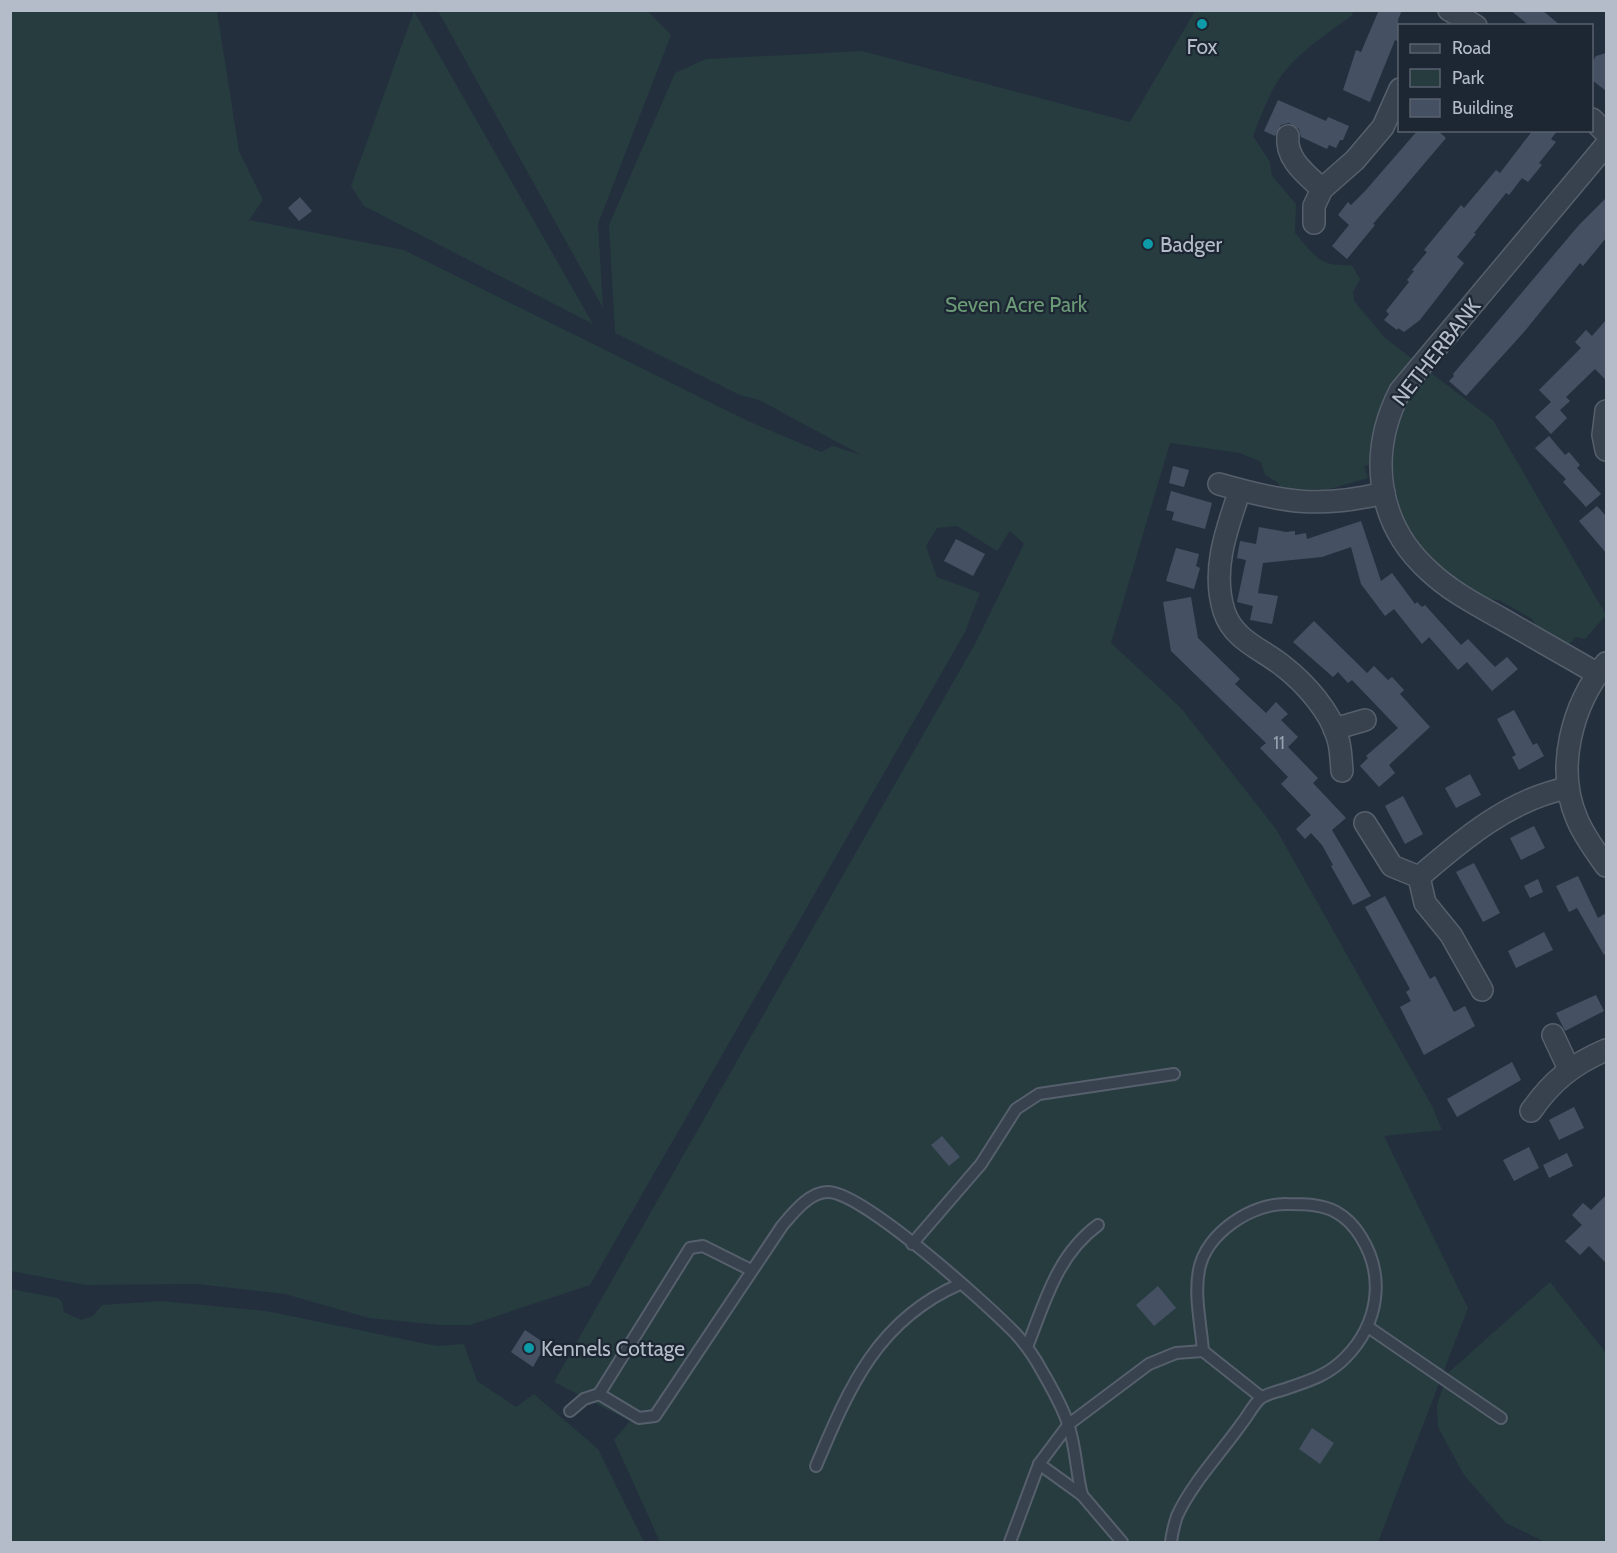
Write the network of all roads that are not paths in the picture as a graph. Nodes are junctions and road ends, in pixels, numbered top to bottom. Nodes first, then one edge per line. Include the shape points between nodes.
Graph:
1 (1448, 16) edge
2 (1470, 24) edge
3 (1398, 94) edge
4 (1593, 120) edge
5 (1606, 133) edge
6 (1288, 136) dead end
7 (1606, 145) edge
8 (1322, 189) junction
9 (1314, 224) dead end
10 (1606, 411) edge
11 (1606, 450) edge
12 (1219, 484) dead end
13 (1240, 490) junction
14 (1384, 492) junction
15 (1602, 668) edge
16 (1365, 720) dead end
17 (1334, 729) junction
18 (1342, 771) dead end
19 (1568, 788) junction
20 (1365, 823) dead end
21 (1606, 866) edge
22 (1419, 877) junction
23 (1482, 990) dead end
24 (1553, 1035) dead end
25 (1606, 1050) edge
26 (1569, 1069) junction
27 (1174, 1074) dead end
28 (1531, 1111) dead end
29 (1098, 1225) dead end
30 (912, 1244) junction
31 (751, 1270) junction
32 (960, 1284) junction
33 (1368, 1327) junction
34 (1027, 1347) junction
35 (1203, 1351) junction
36 (599, 1394) junction
37 (1261, 1397) junction
38 (570, 1410) dead end
39 (1501, 1418) dead end
40 (1069, 1425) junction
41 (1039, 1464) junction
42 (816, 1467) dead end
43 (1082, 1495) junction
44 (1117, 1541) edge
45 (1010, 1542) edge
46 (1171, 1542) edge

1 - 2 street
3 - 8 street via 1383,128
4 - 5 street
6 - 8 street via 1291,155
7 - 14 street, NETHERBANK via 1400,391 1383,433 1380,464
8 - 9 street via 1314,206
10 - 11 street
12 - 13 street
13 - 14 street via 1284,501 1318,504
13 - 17 street via 1220,559 1224,611 1234,630 1246,641 1294,675
14 - 15 street, NETHERBANK via 1395,525 1427,570 1441,582
15 - 19 street via 1571,733
16 - 17 street
17 - 18 street
19 - 21 street via 1577,820
19 - 22 street via 1541,795 1473,832
20 - 22 street via 1392,866
22 - 23 street via 1425,903 1452,935
24 - 26 street
25 - 26 street
26 - 28 street via 1547,1088
27 - 30 lane via 1039,1094 1022,1102 981,1164
29 - 34 lane via 1080,1240 1059,1269
30 - 31 lane via 862,1206 828,1192 808,1200 790,1215
30 - 32 lane
31 - 36 lane via 655,1416 639,1418
31 - 36 lane via 704,1246 690,1248
32 - 34 lane via 987,1305
32 - 42 lane via 911,1311 890,1333 843,1404
33 - 35 lane via 1377,1281 1371,1254 1357,1230 1330,1209 1304,1204 1271,1205 1234,1222 1204,1256 1198,1279
33 - 37 lane via 1346,1358 1329,1372
33 - 39 lane
34 - 40 lane
35 - 37 lane
35 - 40 lane via 1176,1353 1149,1364
36 - 38 lane
37 - 46 lane via 1183,1505
40 - 41 lane
40 - 43 lane
41 - 43 lane
41 - 45 lane
43 - 44 lane

